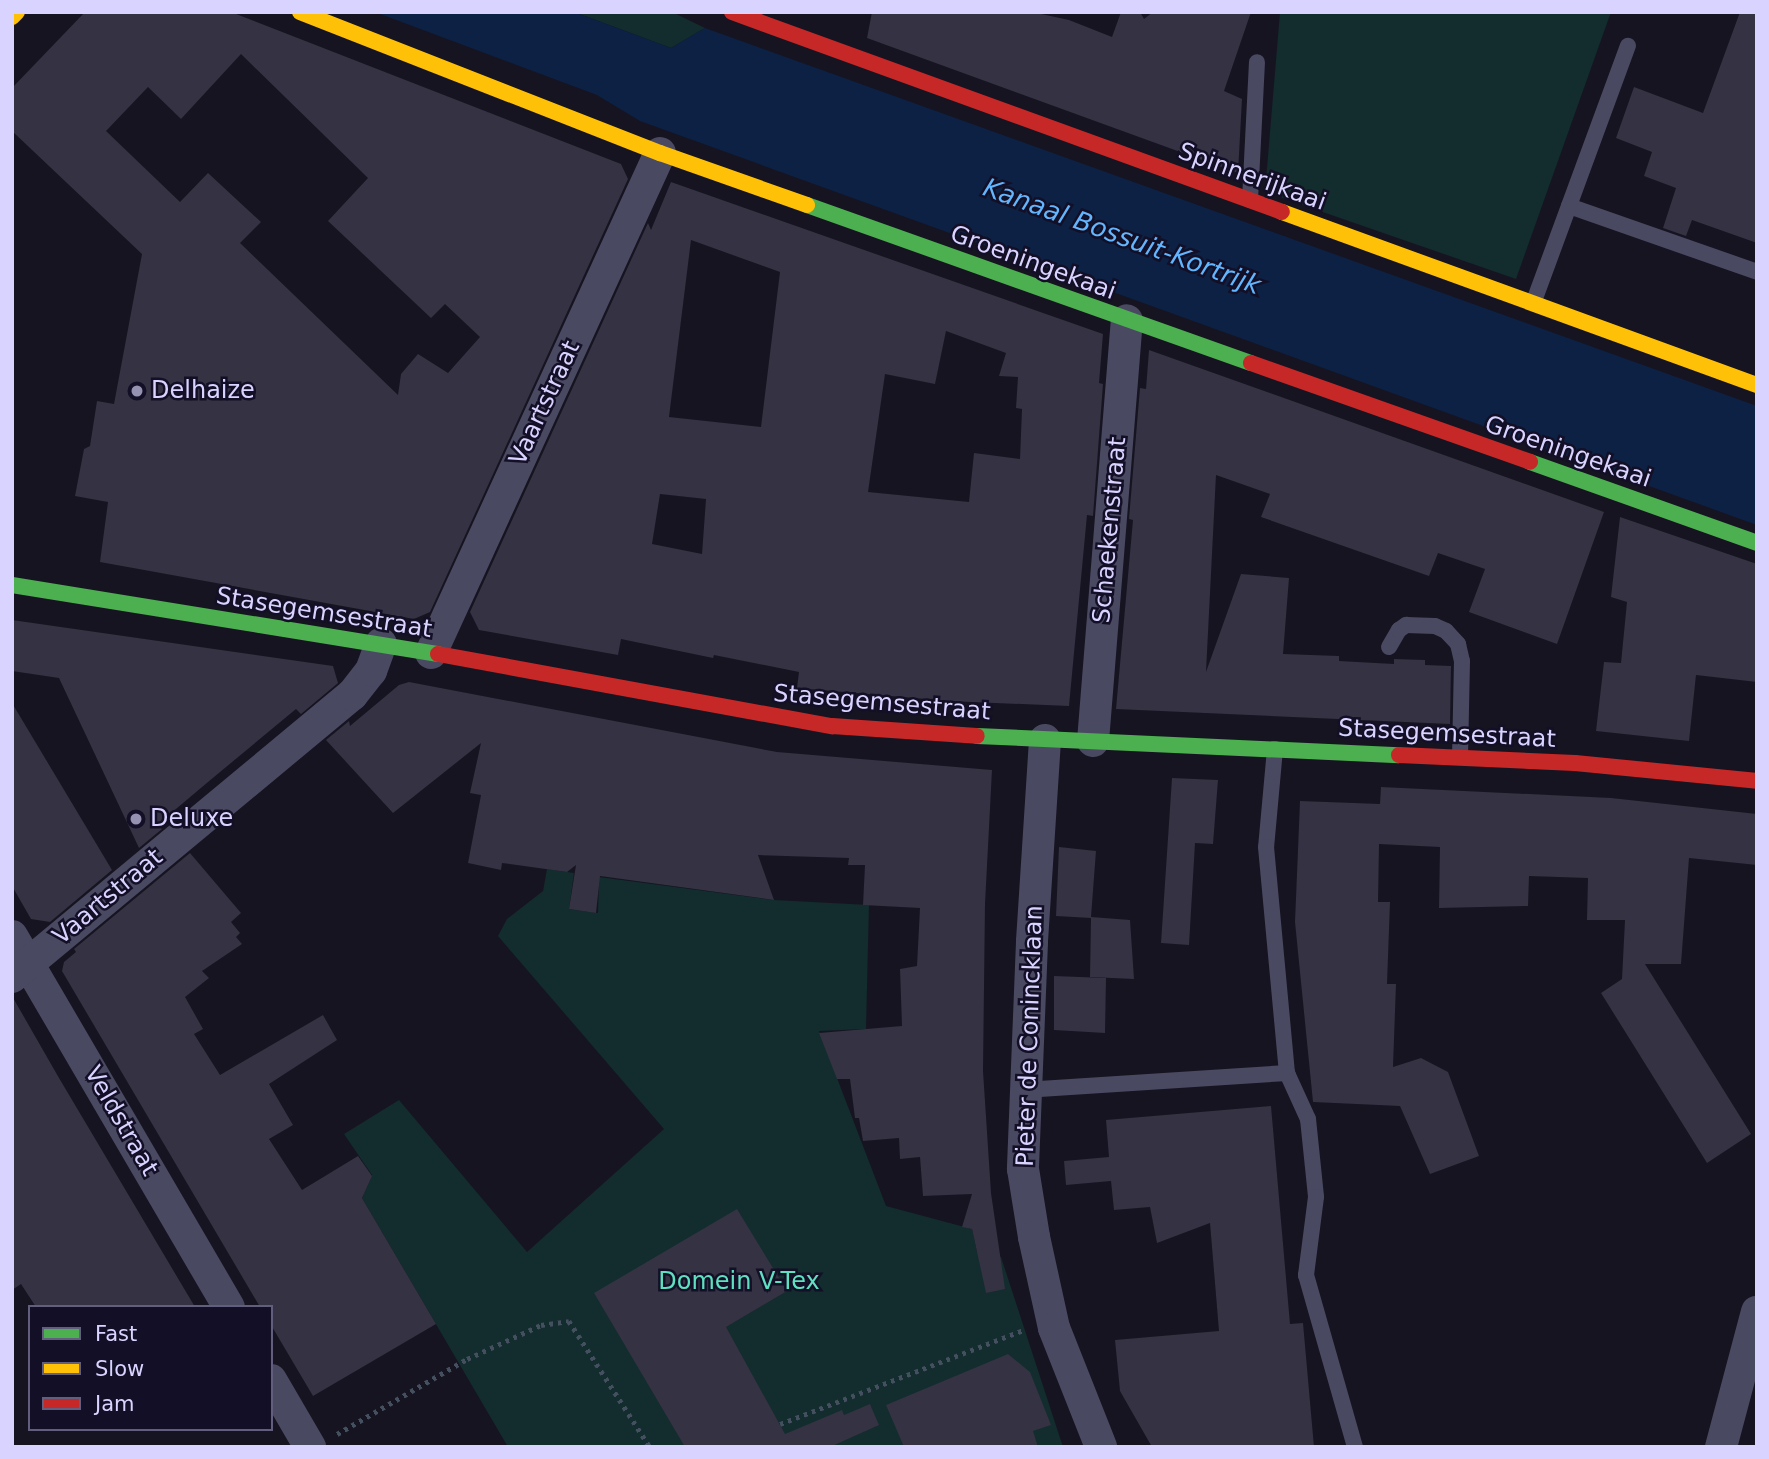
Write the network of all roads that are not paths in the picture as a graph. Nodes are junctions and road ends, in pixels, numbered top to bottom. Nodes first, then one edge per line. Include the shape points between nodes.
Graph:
1 (17, 12) edge
2 (300, 12) edge
3 (732, 12) edge
4 (12, 17) edge
5 (1628, 46) dead end
6 (1257, 62) dead end
7 (660, 153) junction
8 (1253, 201) junction
9 (1569, 206) junction
10 (1757, 272) edge
11 (1534, 301) junction
12 (1127, 320) junction
13 (1757, 384) edge
14 (1757, 542) edge
15 (12, 585) edge
16 (381, 644) junction
17 (1389, 647) dead end
18 (431, 653) junction
19 (1045, 740) junction
20 (1093, 741) junction
21 (1275, 749) junction
22 (1460, 756) junction
23 (1757, 781) edge
24 (12, 936) edge
25 (20, 970) edge
26 (1287, 1073) junction
27 (1024, 1090) junction
28 (228, 1305) edge
29 (1757, 1312) edge
30 (273, 1383) edge
31 (318, 1443) edge
32 (1101, 1447) edge
33 (1355, 1447) edge
34 (1721, 1447) edge

1 - 4 street
2 - 7 street, Groeningekaai
3 - 8 street, Spinnerijkaai
5 - 9 lane
6 - 8 lane
7 - 12 street, Groeningekaai
7 - 18 street, Vaartstraat
8 - 11 street, Spinnerijkaai
9 - 10 lane
9 - 11 lane
11 - 13 street, Spinnerijkaai
12 - 14 street, Groeningekaai
12 - 20 street, Schaekenstraat
15 - 16 street, Stasegemsestraat
16 - 18 street, Stasegemsestraat
16 - 25 street, Vaartstraat via 371,671 352,695
17 - 22 lane via 1406,625 1436,626 1458,644 1462,662
18 - 19 street, Stasegemsestraat via 832,726
19 - 20 street, Stasegemsestraat
19 - 27 street, Pieter de Conincklaan
20 - 21 street, Stasegemsestraat
21 - 22 street, Stasegemsestraat
21 - 26 lane via 1266,847
22 - 23 street, Stasegemsestraat
24 - 25 street, Veldstraat
25 - 28 street, Veldstraat
26 - 27 lane
26 - 33 lane via 1308,1119 1316,1197 1306,1275
27 - 32 street, Pieter de Conincklaan via 1023,1169 1034,1237 1054,1328
29 - 34 street
30 - 31 street

